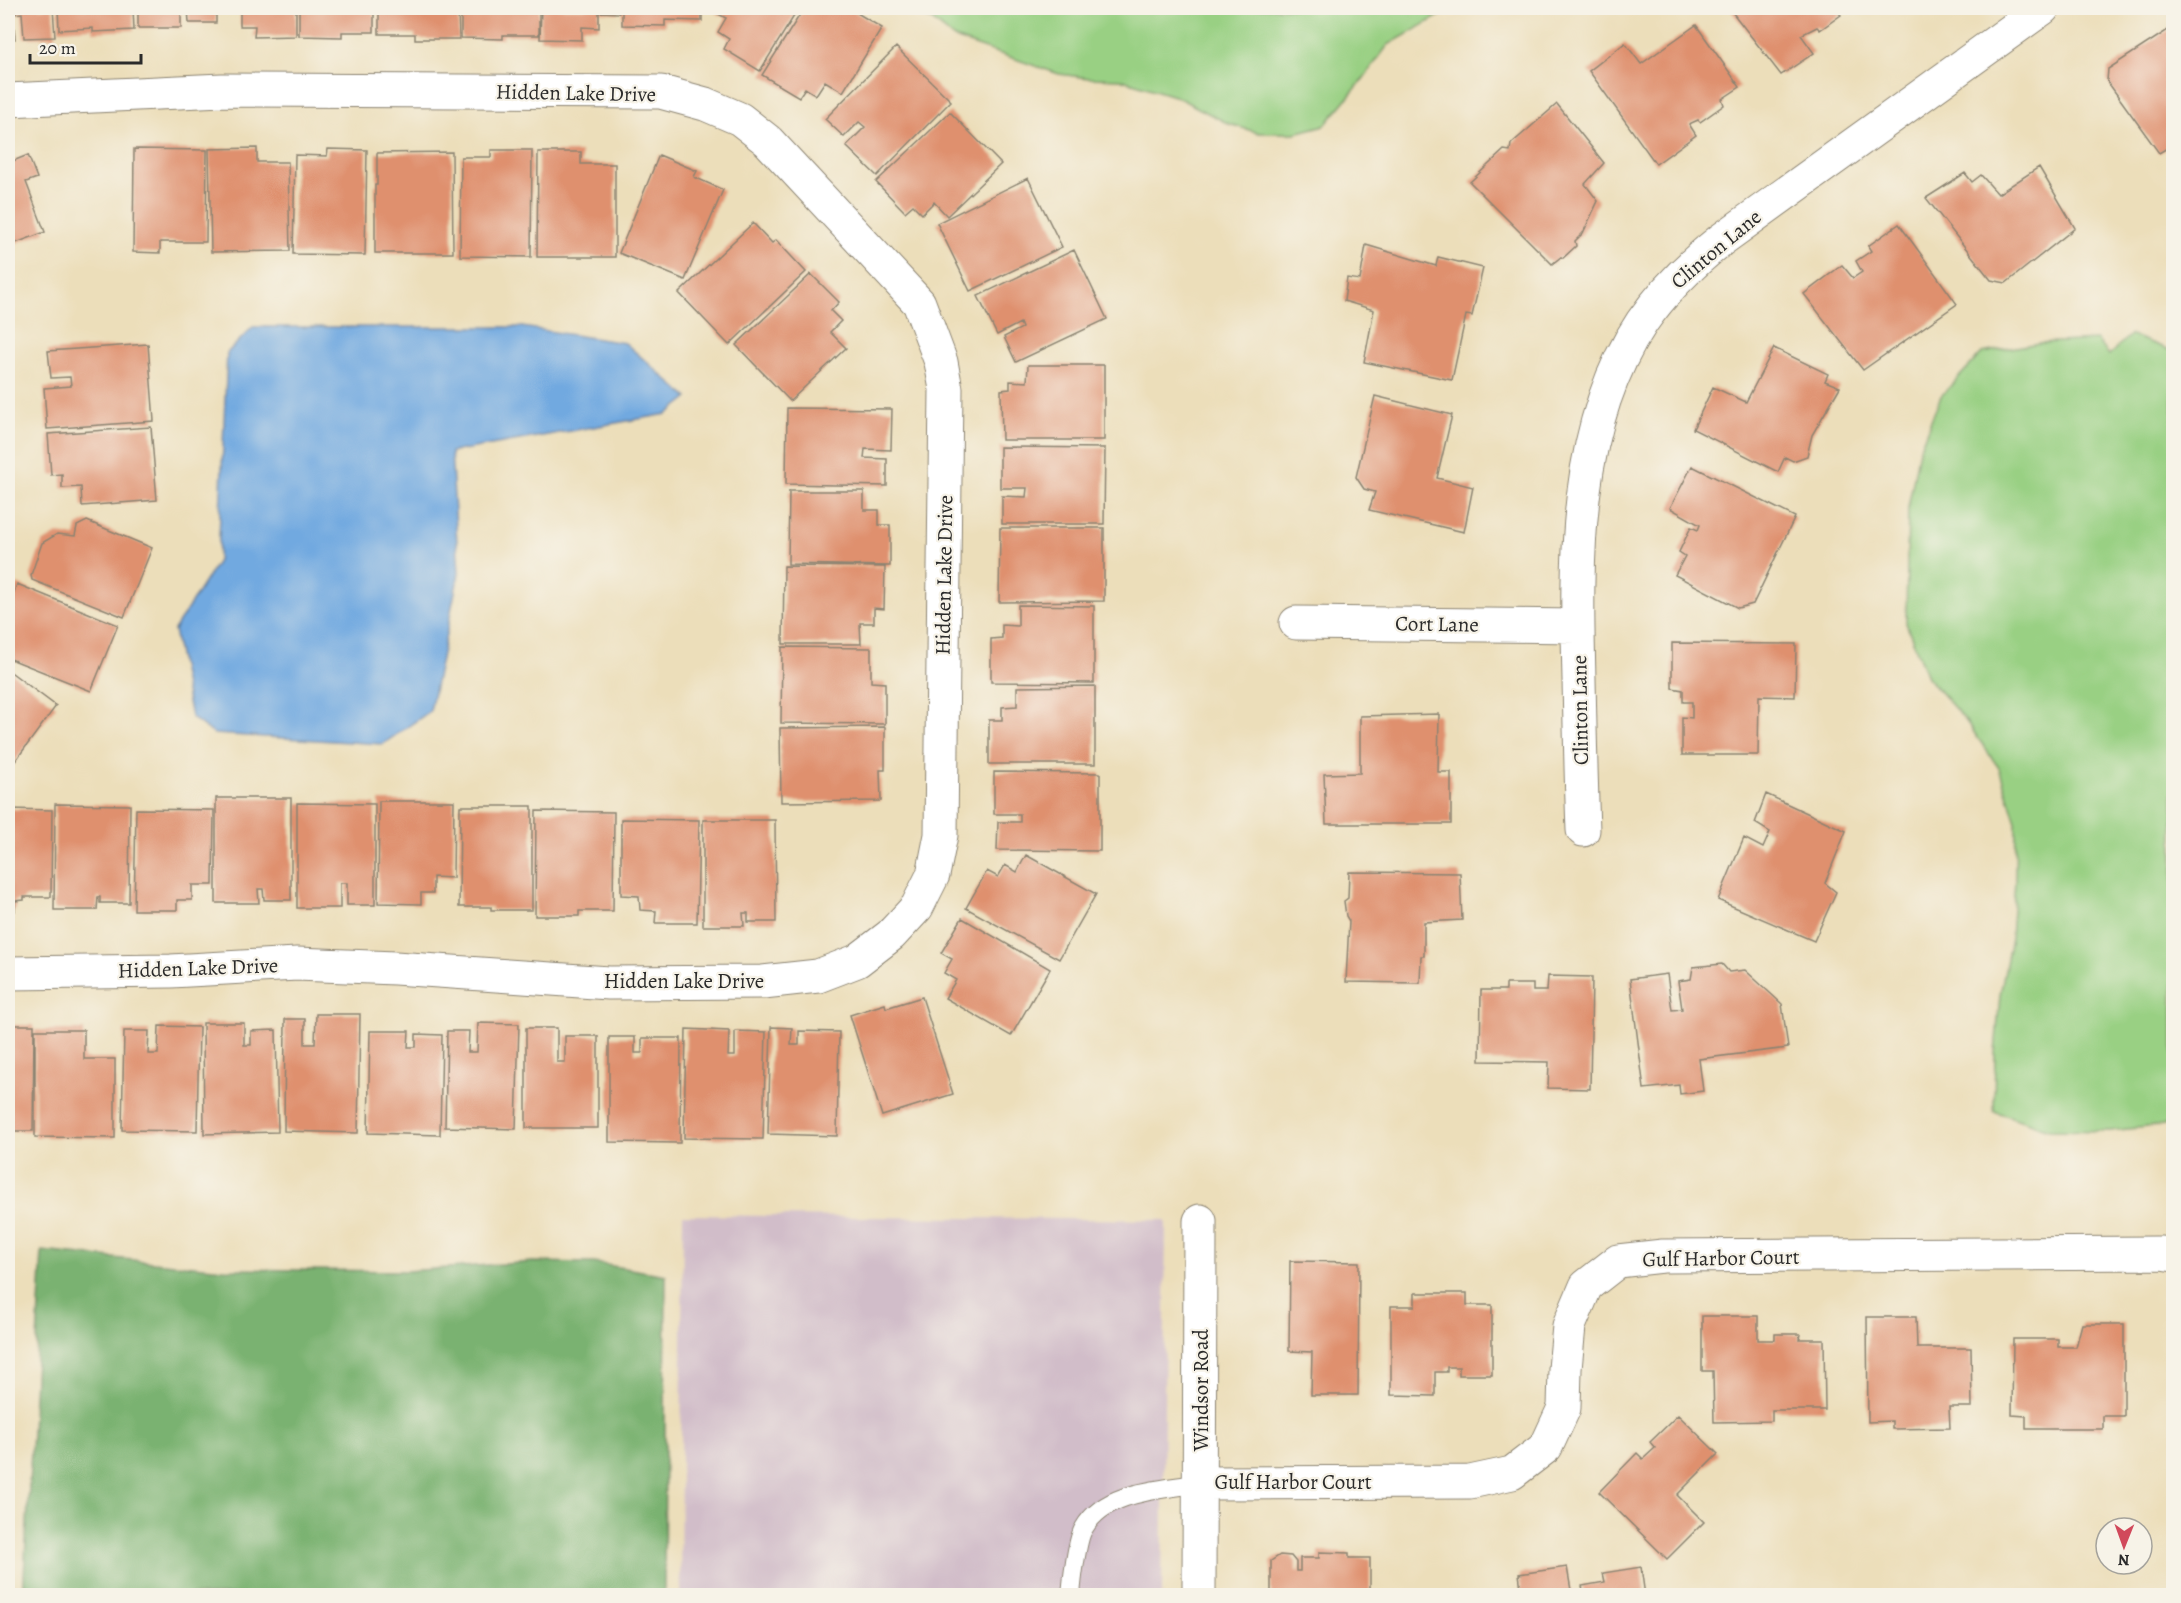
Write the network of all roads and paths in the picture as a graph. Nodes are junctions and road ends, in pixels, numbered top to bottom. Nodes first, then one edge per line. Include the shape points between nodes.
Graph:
1 (2043, 8) edge
2 (8, 100) edge
3 (1296, 623) dead end
4 (1577, 626) junction
5 (1583, 830) dead end
6 (8, 974) edge
7 (1200, 1221) dead end
8 (2174, 1255) edge
9 (1201, 1483) junction
10 (1071, 1596) edge
11 (1199, 1596) edge

1 - 4 street, Clinton Lane via 1721,240 1689,266 1642,322 1622,357 1595,431 1582,514
2 - 6 street, Hidden Lake Drive via 233,90 661,92 705,104 740,119 768,141 919,303 941,362 946,389 941,835 933,875 917,907 891,935 857,961 818,976 763,982 609,983 297,964
3 - 4 street, Cort Lane
4 - 5 street, Clinton Lane
7 - 9 street, Windsor Road
8 - 9 street, Gulf Harbor Court via 1675,1256 1618,1261 1586,1286 1569,1326 1564,1408 1546,1447 1512,1473 1470,1482
9 - 10 lane via 1136,1494 1097,1512 1082,1529
9 - 11 street, Windsor Road

